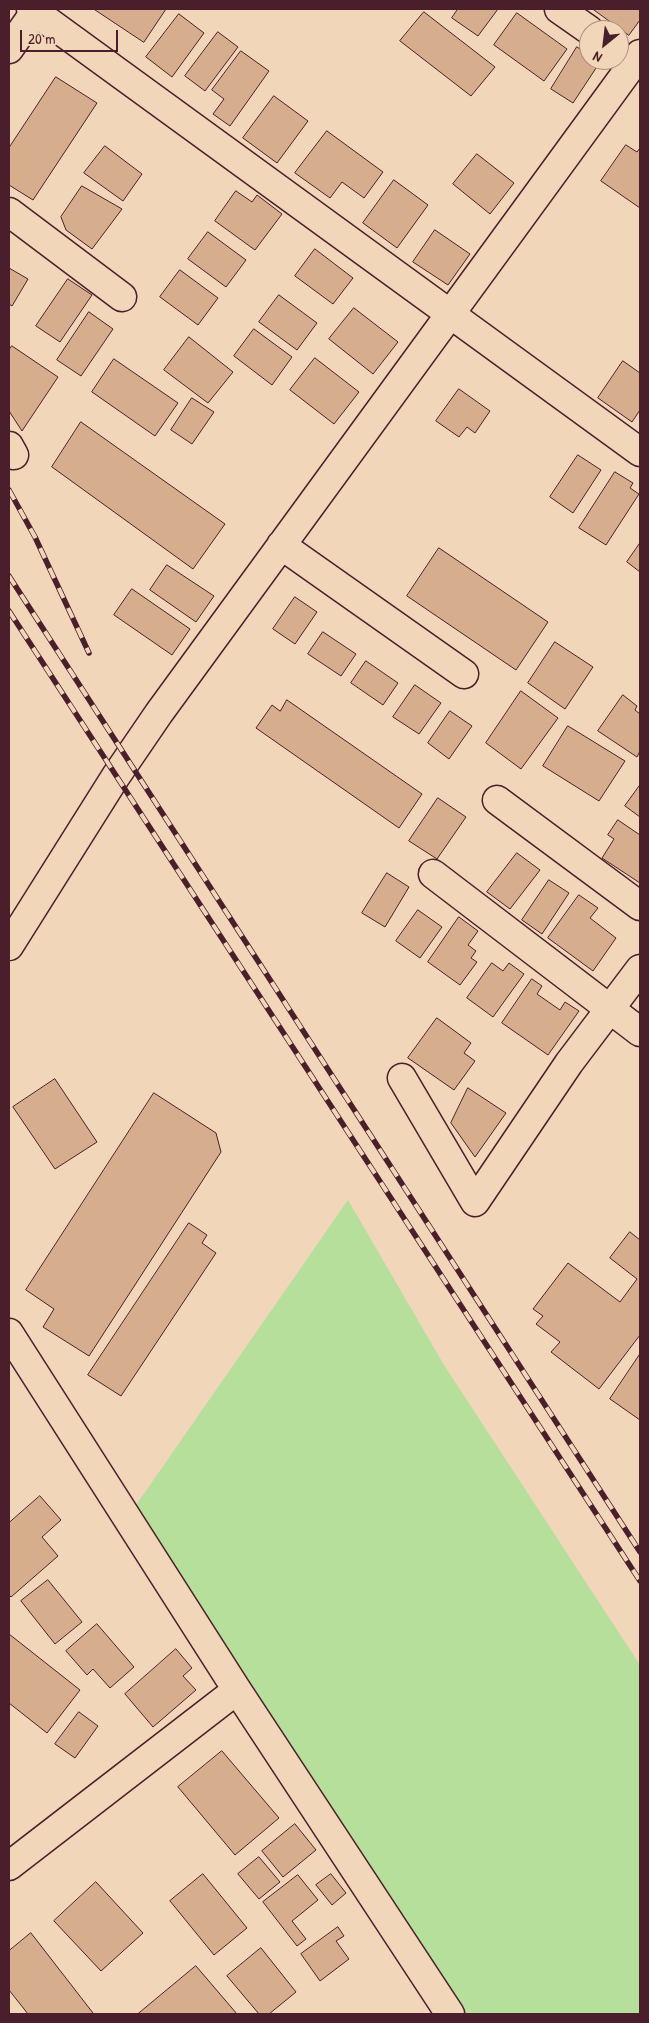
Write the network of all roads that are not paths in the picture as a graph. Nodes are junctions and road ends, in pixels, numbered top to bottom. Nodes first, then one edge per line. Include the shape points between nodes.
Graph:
1 (559, 9) edge
2 (35, 10) edge
3 (579, 23) edge
4 (9, 49) edge
5 (631, 55) edge
6 (9, 212) edge
7 (122, 297) dead end
8 (449, 313) junction
9 (640, 452) edge
10 (281, 545) junction
11 (464, 674) dead end
12 (497, 800) dead end
13 (433, 874) dead end
14 (640, 906) edge
15 (9, 946) edge
16 (640, 969) edge
17 (610, 1008) junction
18 (640, 1032) edge
19 (402, 1078) dead end
20 (9, 1333) edge
21 (237, 1690) junction
22 (9, 1866) edge
23 (450, 2014) edge

1 - 3 street
2 - 4 street
2 - 8 street
5 - 8 street
6 - 7 street
8 - 9 street
8 - 10 street
10 - 11 street
10 - 15 street via 116,776
12 - 14 street
13 - 17 street
16 - 17 street
17 - 18 street
17 - 19 street via 476,1202
20 - 21 street
21 - 22 street
21 - 23 street

